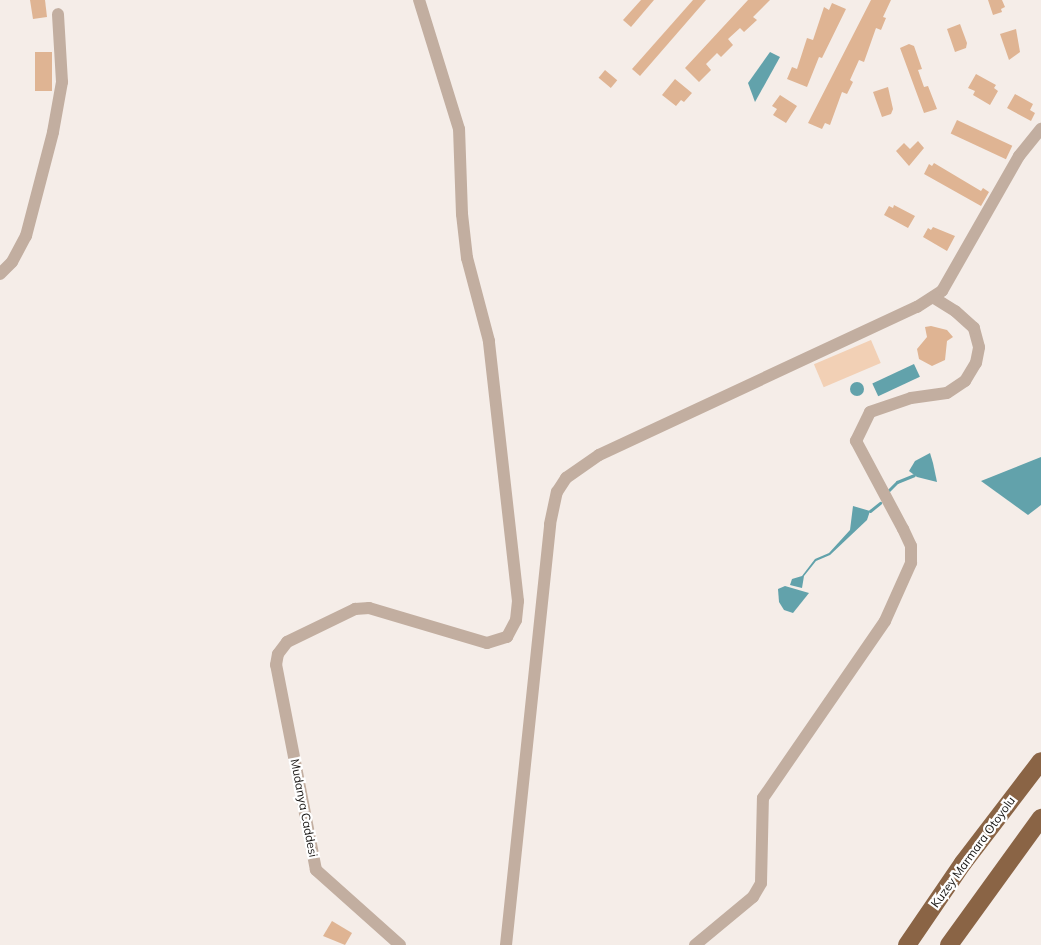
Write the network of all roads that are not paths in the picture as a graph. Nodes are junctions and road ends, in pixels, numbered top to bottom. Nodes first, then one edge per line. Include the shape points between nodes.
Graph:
1 (419, 0) edge
2 (58, 14) dead end
3 (1041, 130) edge
4 (0, 274) edge
5 (933, 297) junction
6 (1041, 761) edge
7 (1041, 818) edge
8 (400, 945) edge
9 (506, 945) edge
10 (695, 945) edge
11 (907, 945) edge
12 (949, 945) edge

1 - 8 street, Mudanya Caddesi via 459,129 467,258 489,341 518,600 516,620 507,636 488,642 369,608 355,609 287,642 278,654 276,665 316,870
2 - 4 street via 62,82 53,132 26,236 12,262
3 - 5 street via 1019,156 942,292
5 - 9 street via 599,455 566,478 557,492 550,524
5 - 10 street via 956,311 974,328 980,347 976,363 966,381 947,393 911,398 870,412 856,441 911,546 911,563 885,620 763,798 762,883 752,897
6 - 11 highway, Kuzey Marmara Otoyolu via 963,863
7 - 12 highway

